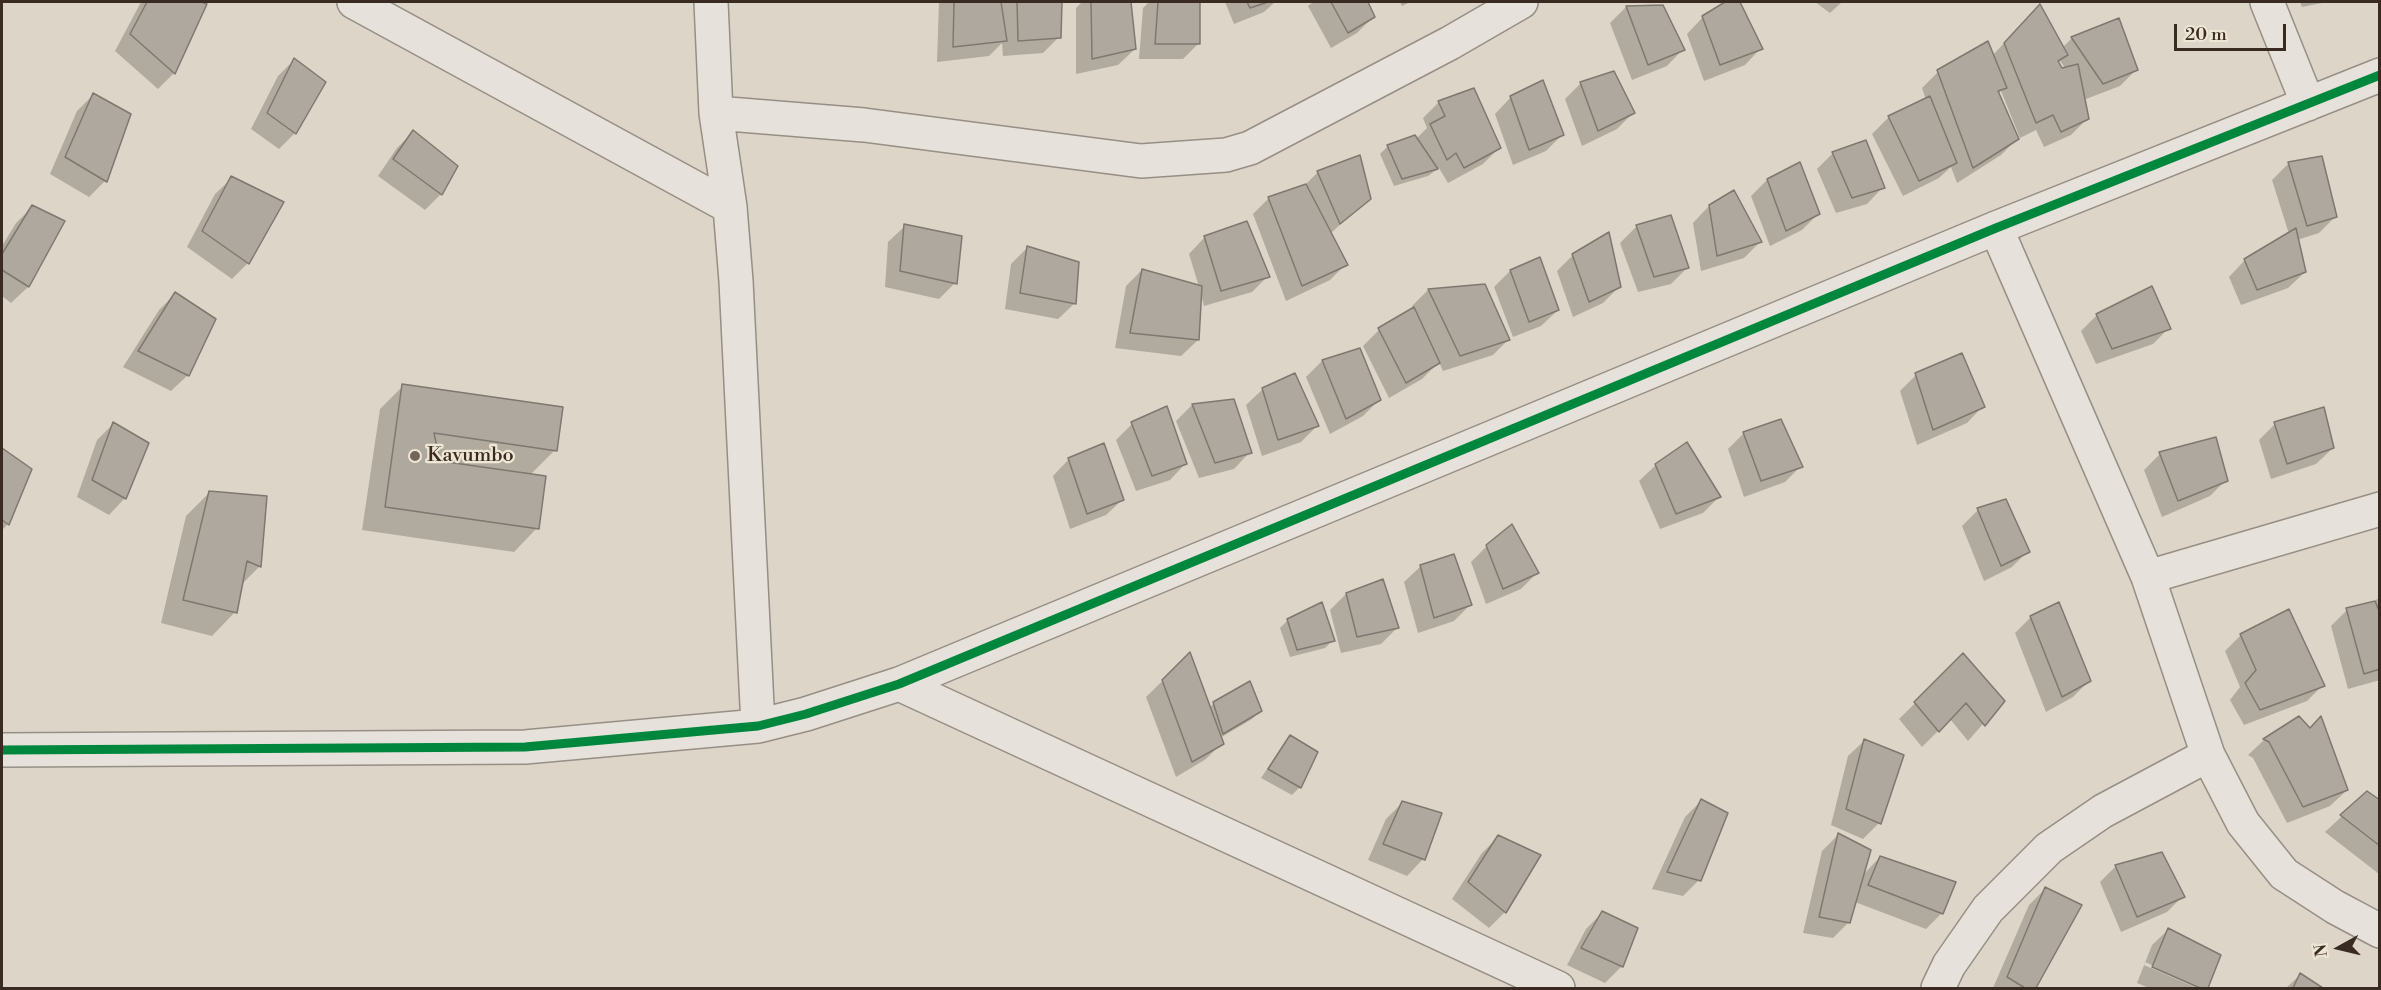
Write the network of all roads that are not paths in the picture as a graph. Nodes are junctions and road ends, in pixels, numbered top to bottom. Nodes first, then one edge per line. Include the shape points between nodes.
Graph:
1 (354, 2) edge
2 (711, 2) edge
3 (1521, 2) edge
4 (2268, 2) edge
5 (2379, 75) edge
6 (2308, 104) junction
7 (716, 114) junction
8 (730, 207) junction
9 (1996, 228) junction
10 (2379, 509) edge
11 (2148, 578) junction
12 (899, 684) junction
13 (758, 726) junction
14 (2, 750) edge
15 (2208, 755) junction
16 (2379, 931) edge
17 (1558, 988) edge
18 (1938, 988) edge

1 - 8 street
2 - 7 street
3 - 7 street via 1261,142 1226,155 1141,161 864,125
4 - 6 street
5 - 6 street
6 - 9 street
7 - 8 street
8 - 13 street
9 - 11 street
9 - 12 street
10 - 11 street
11 - 15 street
12 - 13 street
12 - 17 street
13 - 14 street via 525,747
15 - 16 street via 2242,824 2284,874
15 - 18 street via 2103,811 2049,848 1988,909 1949,965

